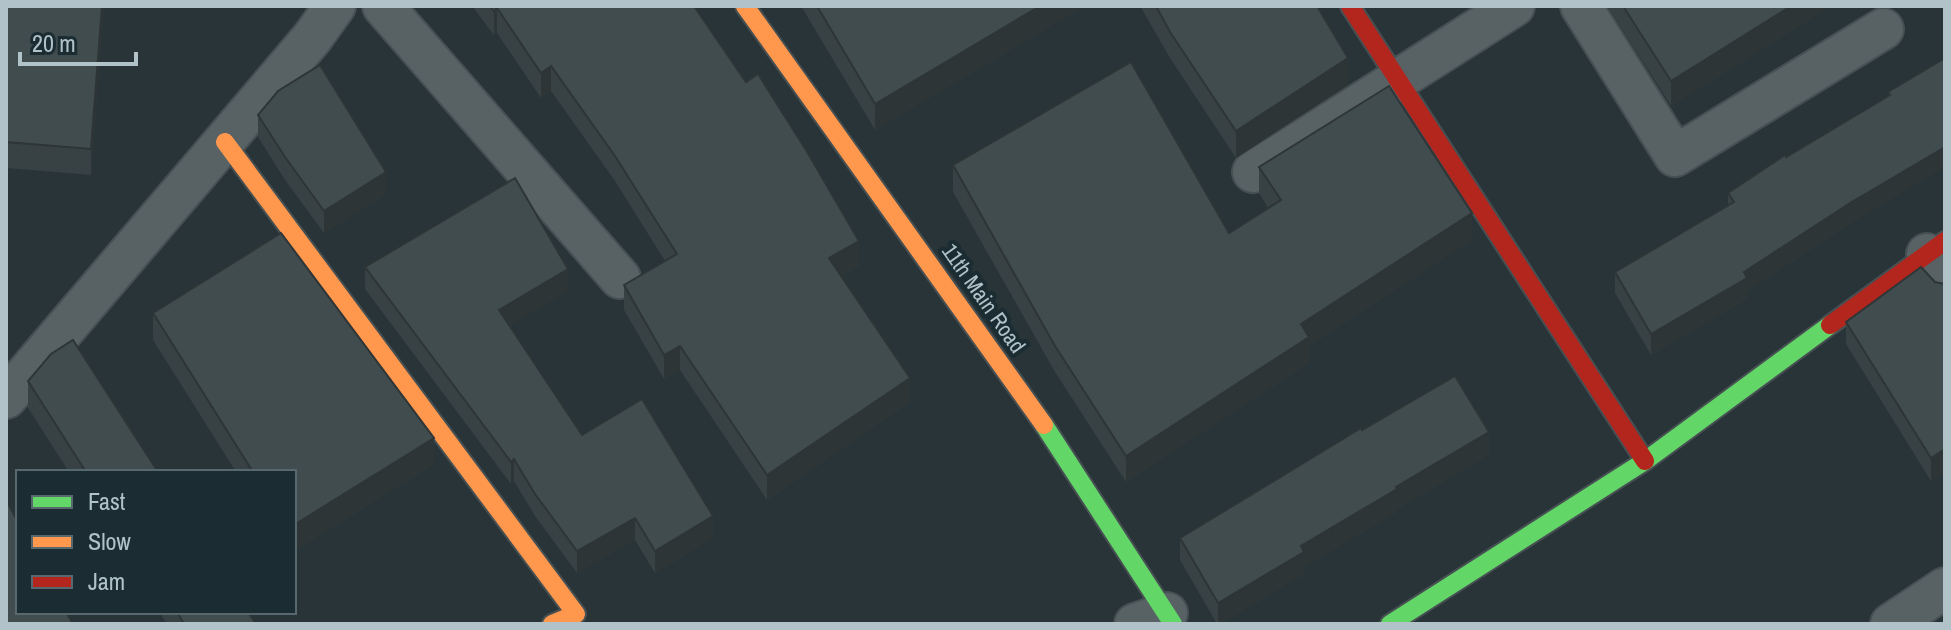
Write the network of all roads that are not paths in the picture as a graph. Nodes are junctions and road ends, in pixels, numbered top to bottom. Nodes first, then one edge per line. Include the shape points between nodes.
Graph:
1 (335, 6) edge
2 (383, 6) edge
3 (745, 6) edge
4 (1350, 6) edge
5 (1514, 6) edge
6 (1581, 6) edge
7 (1883, 29) dead end
8 (1399, 78) junction
9 (225, 142) junction
10 (1253, 172) dead end
11 (1939, 260) edge
12 (620, 278) dead end
13 (6, 398) edge
14 (1645, 461) junction
15 (1945, 588) edge
16 (1158, 620) edge
17 (552, 624) edge
18 (1390, 624) edge
19 (1891, 624) edge

1 - 9 street
2 - 12 street
3 - 16 street, 11th Main Road via 1050,434
4 - 8 street
5 - 8 street
6 - 7 street via 1675,156
8 - 10 street
8 - 14 street
9 - 13 street
9 - 17 street via 576,614
11 - 14 street
14 - 18 street
15 - 19 street

